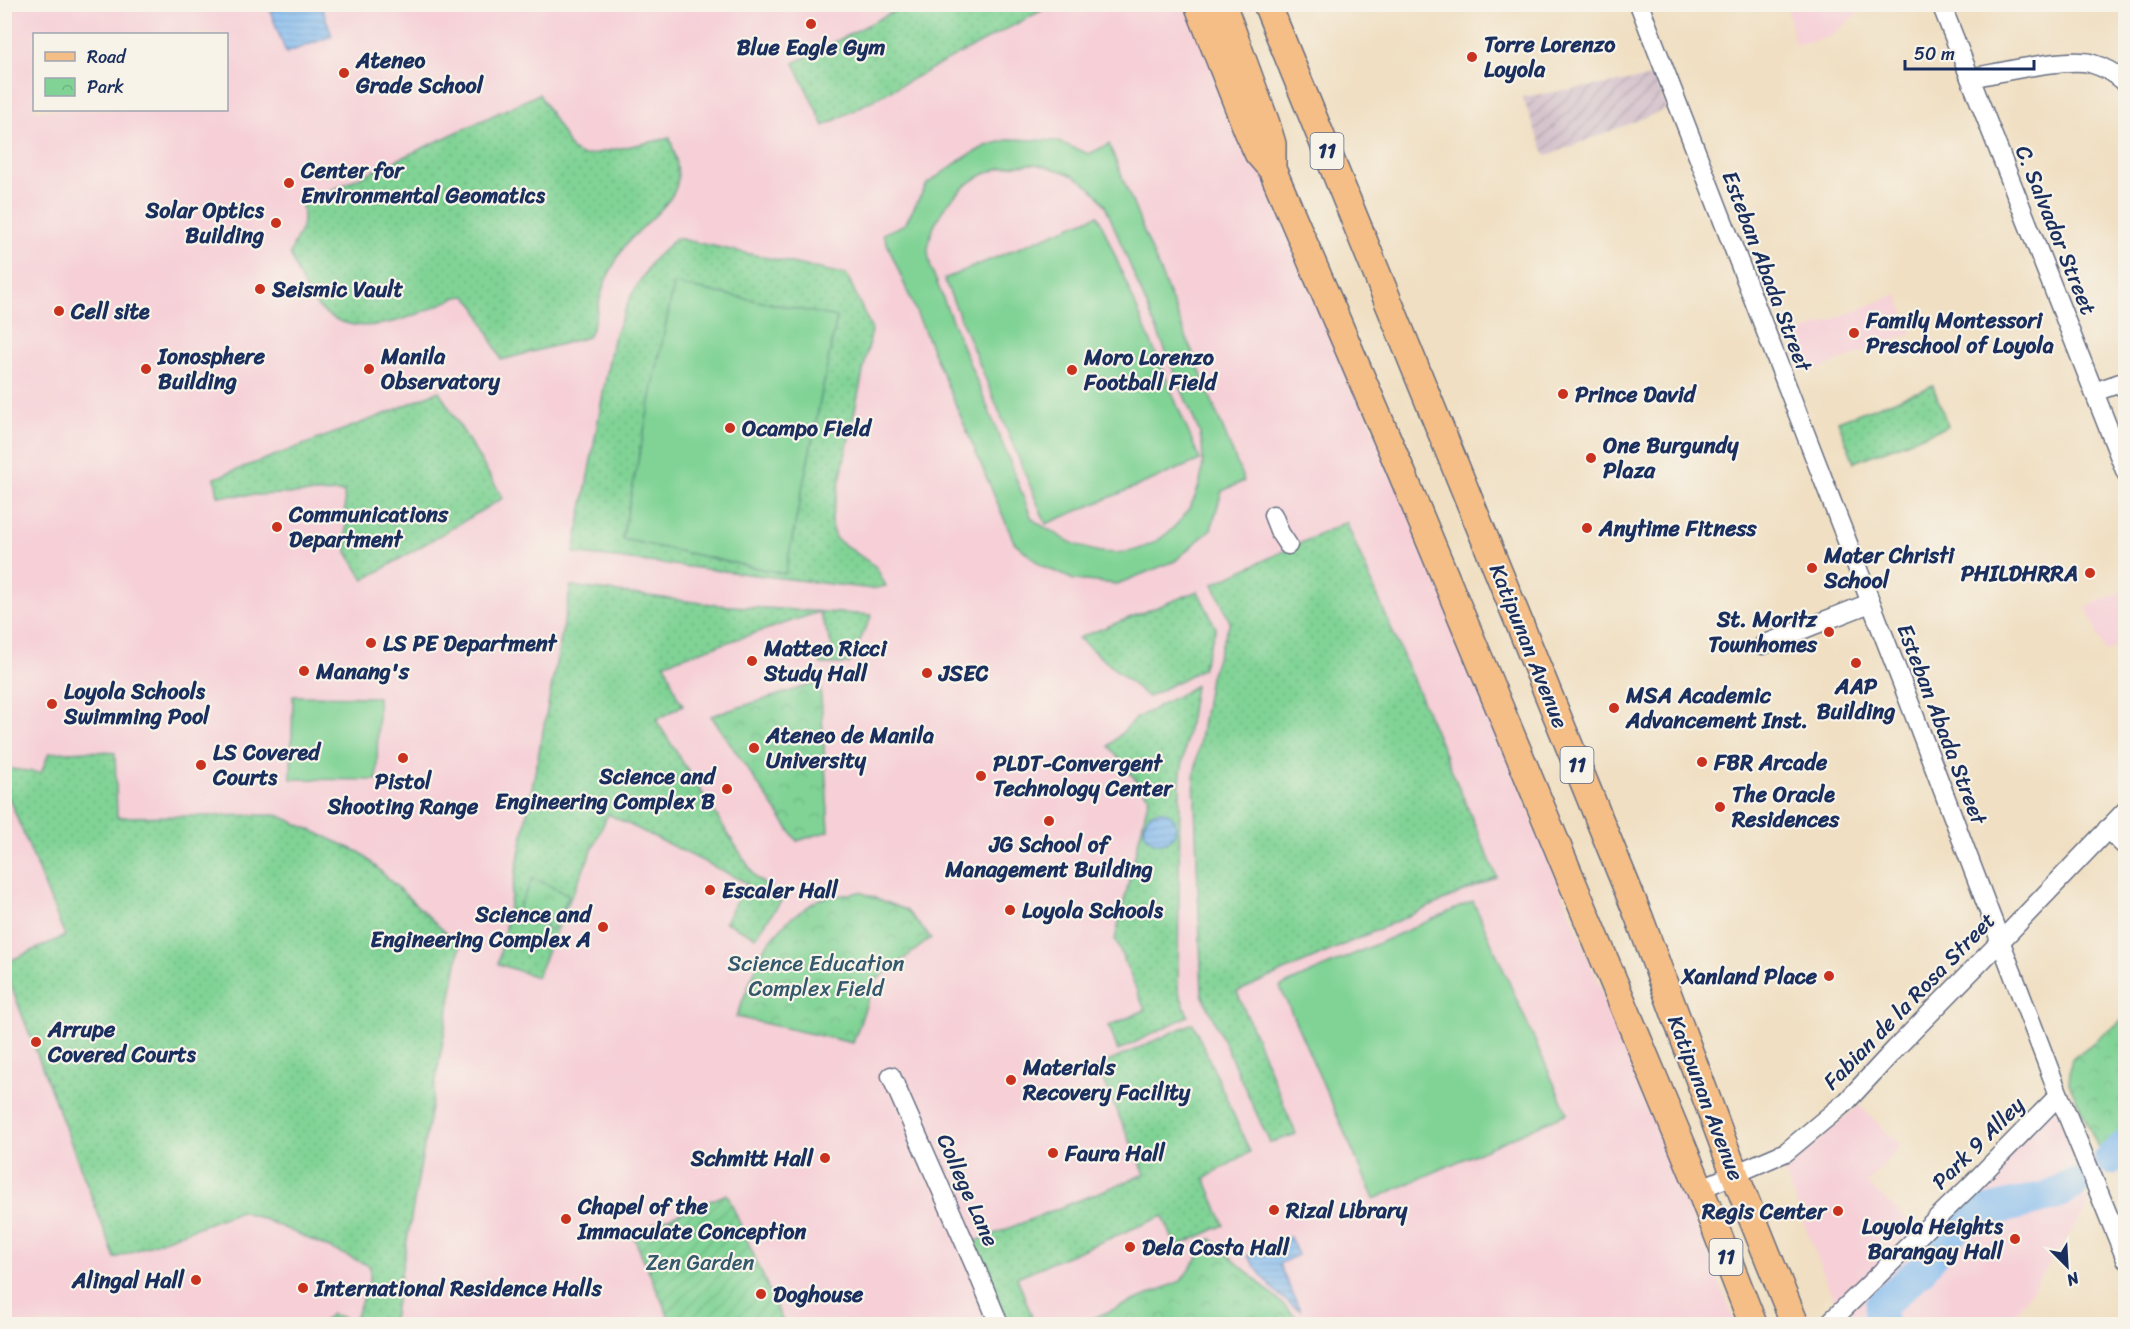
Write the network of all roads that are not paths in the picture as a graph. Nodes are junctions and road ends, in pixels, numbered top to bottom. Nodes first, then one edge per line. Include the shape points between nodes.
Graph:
1 (1197, 4) edge
2 (1222, 4) edge
3 (1267, 4) edge
4 (1639, 4) edge
5 (1941, 4) edge
6 (1970, 78) junction
7 (2126, 83) edge
8 (1272, 170) junction
9 (2126, 381) edge
10 (2094, 392) junction
11 (2126, 473) edge
12 (1273, 515) dead end
13 (1288, 545) dead end
14 (1870, 603) junction
15 (1762, 645) dead end
16 (2126, 810) edge
17 (2107, 829) junction
18 (2126, 847) edge
19 (2000, 942) junction
20 (891, 1076) dead end
21 (2059, 1095) junction
22 (1735, 1176) junction
23 (1700, 1190) junction
24 (2126, 1259) edge
25 (999, 1324) edge
26 (1753, 1324) edge
27 (1795, 1324) edge
28 (1828, 1324) edge

1 - 8 main road, Katipunan Avenue / 11 via 1248,131 1258,153
2 - 8 main road, Katipunan Avenue / 11 via 1266,124 1272,144
3 - 22 main road, Katipunan Avenue / 11 via 1639,917
4 - 14 street, Esteban Abada Street
5 - 6 street, C. Salvador Street
6 - 7 street via 2088,62
6 - 10 street, C. Salvador Street
8 - 23 main road, Katipunan Avenue / 11
9 - 10 street
10 - 11 street, C. Salvador Street
12 - 13 street
14 - 15 street
14 - 19 street, Esteban Abada Street
16 - 17 street, Fabian de la Rosa Street
17 - 18 street
17 - 19 street, Fabian de la Rosa Street
19 - 21 street, Esteban Abada Street
19 - 22 street, Fabian de la Rosa Street via 1832,1115 1786,1152
20 - 25 street, College Lane
21 - 24 street, Esteban Abada Street
21 - 28 street, Park 9 Alley
22 - 23 street, Fabian de la Rosa Street
22 - 27 main road, Katipunan Avenue / 11
23 - 26 main road, Katipunan Avenue / 11

